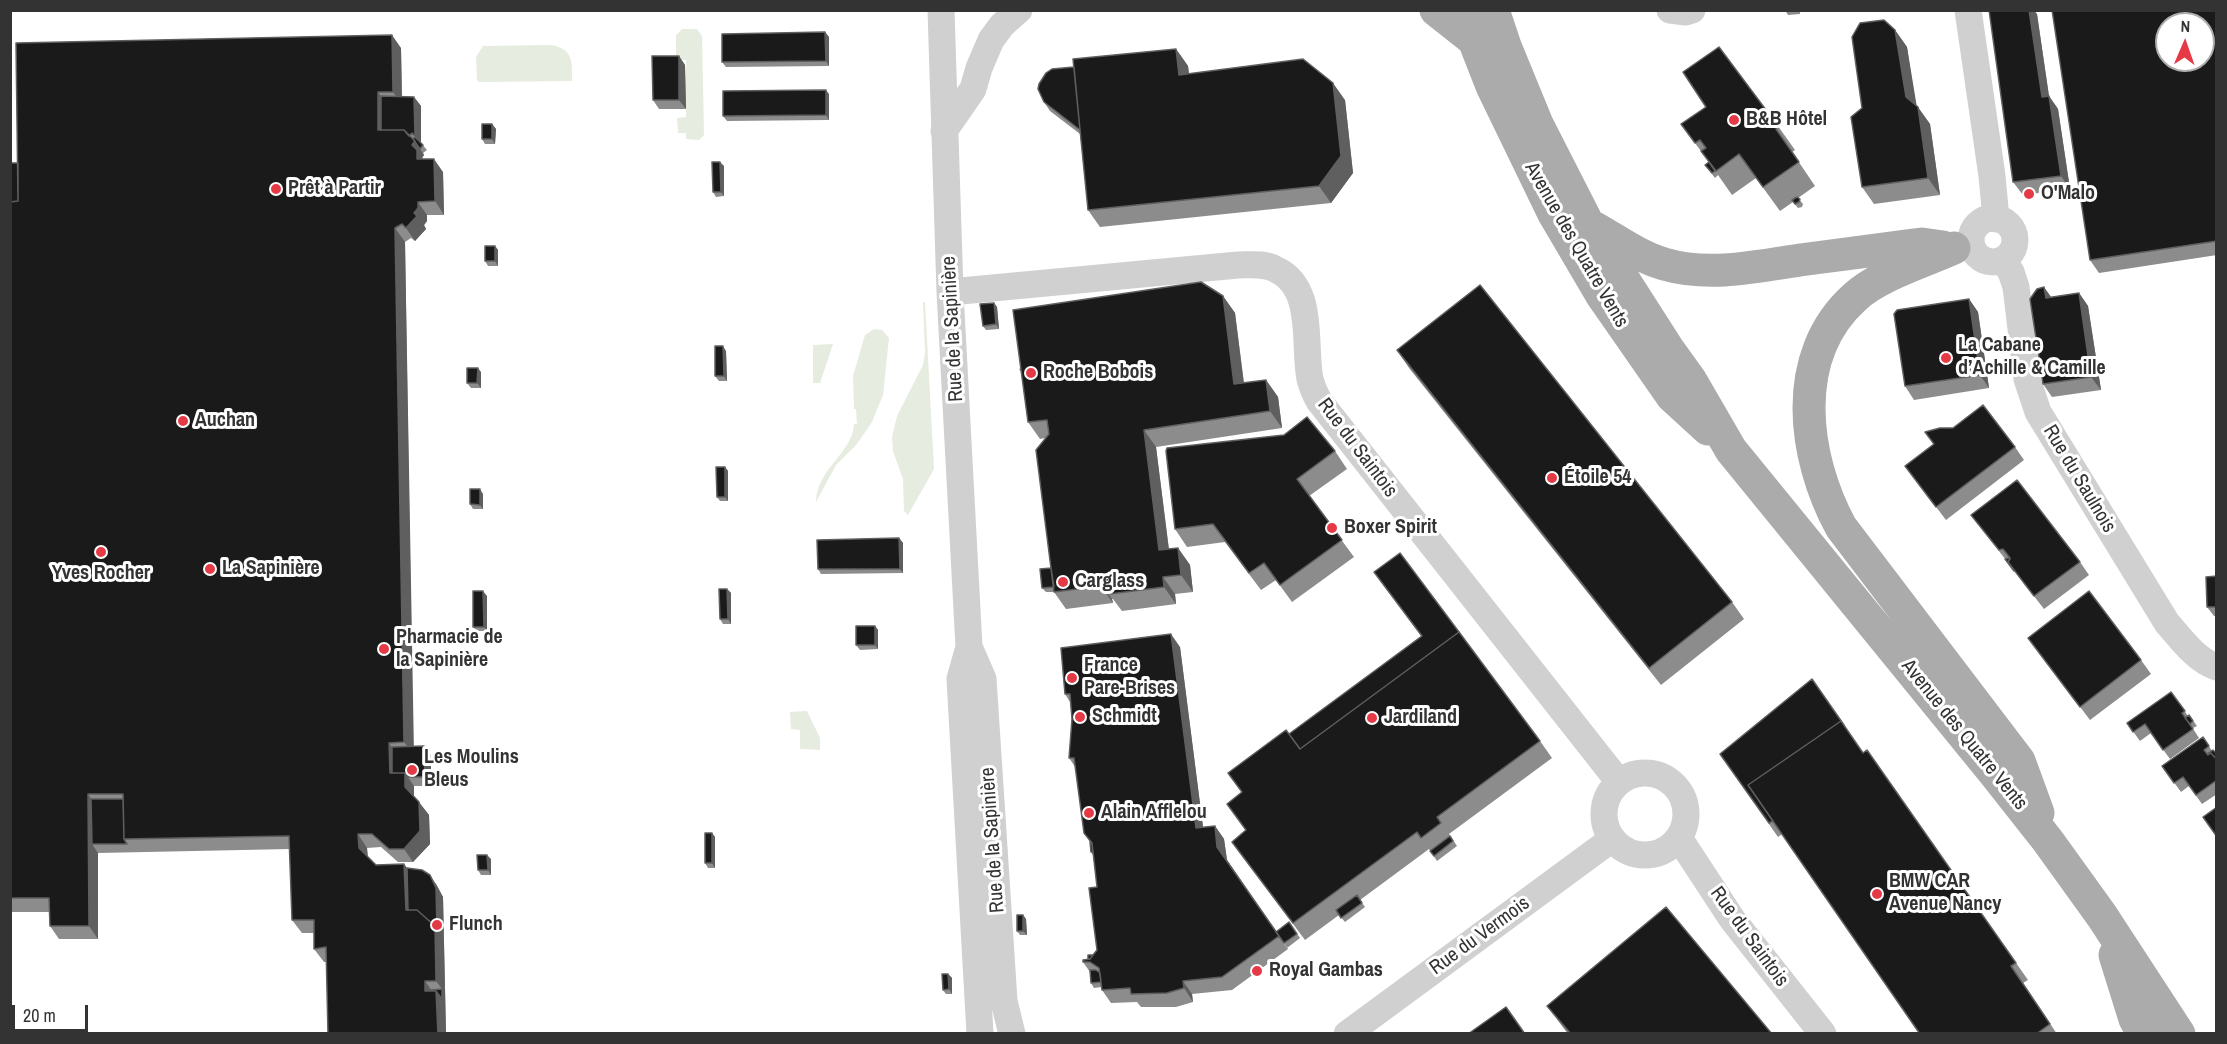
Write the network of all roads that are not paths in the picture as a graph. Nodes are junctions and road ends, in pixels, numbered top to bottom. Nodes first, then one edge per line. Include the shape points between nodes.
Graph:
1 (941, 10) edge
2 (1019, 10) edge
3 (1436, 10) edge
4 (1493, 10) edge
5 (1670, 10) edge
6 (1692, 10) edge
7 (1968, 10) edge
8 (1470, 25) edge
9 (944, 131) junction
10 (1996, 219) junction
11 (1588, 224) junction
12 (1963, 247) junction
13 (2003, 260) junction
14 (950, 292) junction
15 (1731, 450) junction
16 (969, 647) junction
17 (2217, 667) edge
18 (1619, 782) junction
19 (1679, 838) junction
20 (1612, 839) junction
21 (2048, 841) junction
22 (2102, 916) junction
23 (980, 1034) edge
24 (1012, 1034) edge
25 (1347, 1034) edge
26 (1823, 1034) edge
27 (2143, 1034) edge
28 (2179, 1034) edge

1 - 9 street, Rue de la Sapinière
2 - 9 street via 991,40 973,89
3 - 8 main road
4 - 11 main road, Avenue des Quatre Vents via 1538,124
5 - 6 street
7 - 10 street
8 - 15 main road, Avenue des Quatre Vents via 1512,130 1554,214 1601,294 1672,396
9 - 14 street, Rue de la Sapinière
10 - 12 street via 1978,225
10 - 13 street via 2007,223 2014,232 2012,251
11 - 12 main road via 1626,248 1663,264 1695,270 1718,271 1922,244
11 - 15 main road, Avenue des Quatre Vents via 1691,381
12 - 13 street via 1990,262
12 - 21 main road via 1875,283 1838,315 1823,339 1810,377 1808,396 1814,451 1818,475 1840,527 2019,761
13 - 17 street, Rue du Saulnois via 2016,286 2028,379 2038,412 2167,623 2193,654
14 - 16 street, Rue de la Sapinière
14 - 18 street, Rue du Saintois via 1238,265 1262,265 1286,275 1297,289 1303,308 1310,379 1319,401
15 - 21 main road, Avenue des Quatre Vents
16 - 23 street, Rue de la Sapinière via 960,679
16 - 24 street, Rue de la Sapinière via 983,679 1004,1001
18 - 19 street via 1628,776 1649,773 1669,781 1686,807 1687,818
18 - 20 street via 1604,807 1603,818
19 - 20 street via 1665,850 1646,856 1621,849
19 - 26 street, Rue du Saintois via 1732,919
20 - 25 street, Rue du Vermois
21 - 22 main road, Avenue des Quatre Vents
22 - 27 main road
22 - 28 main road, Avenue des Quatre Vents

